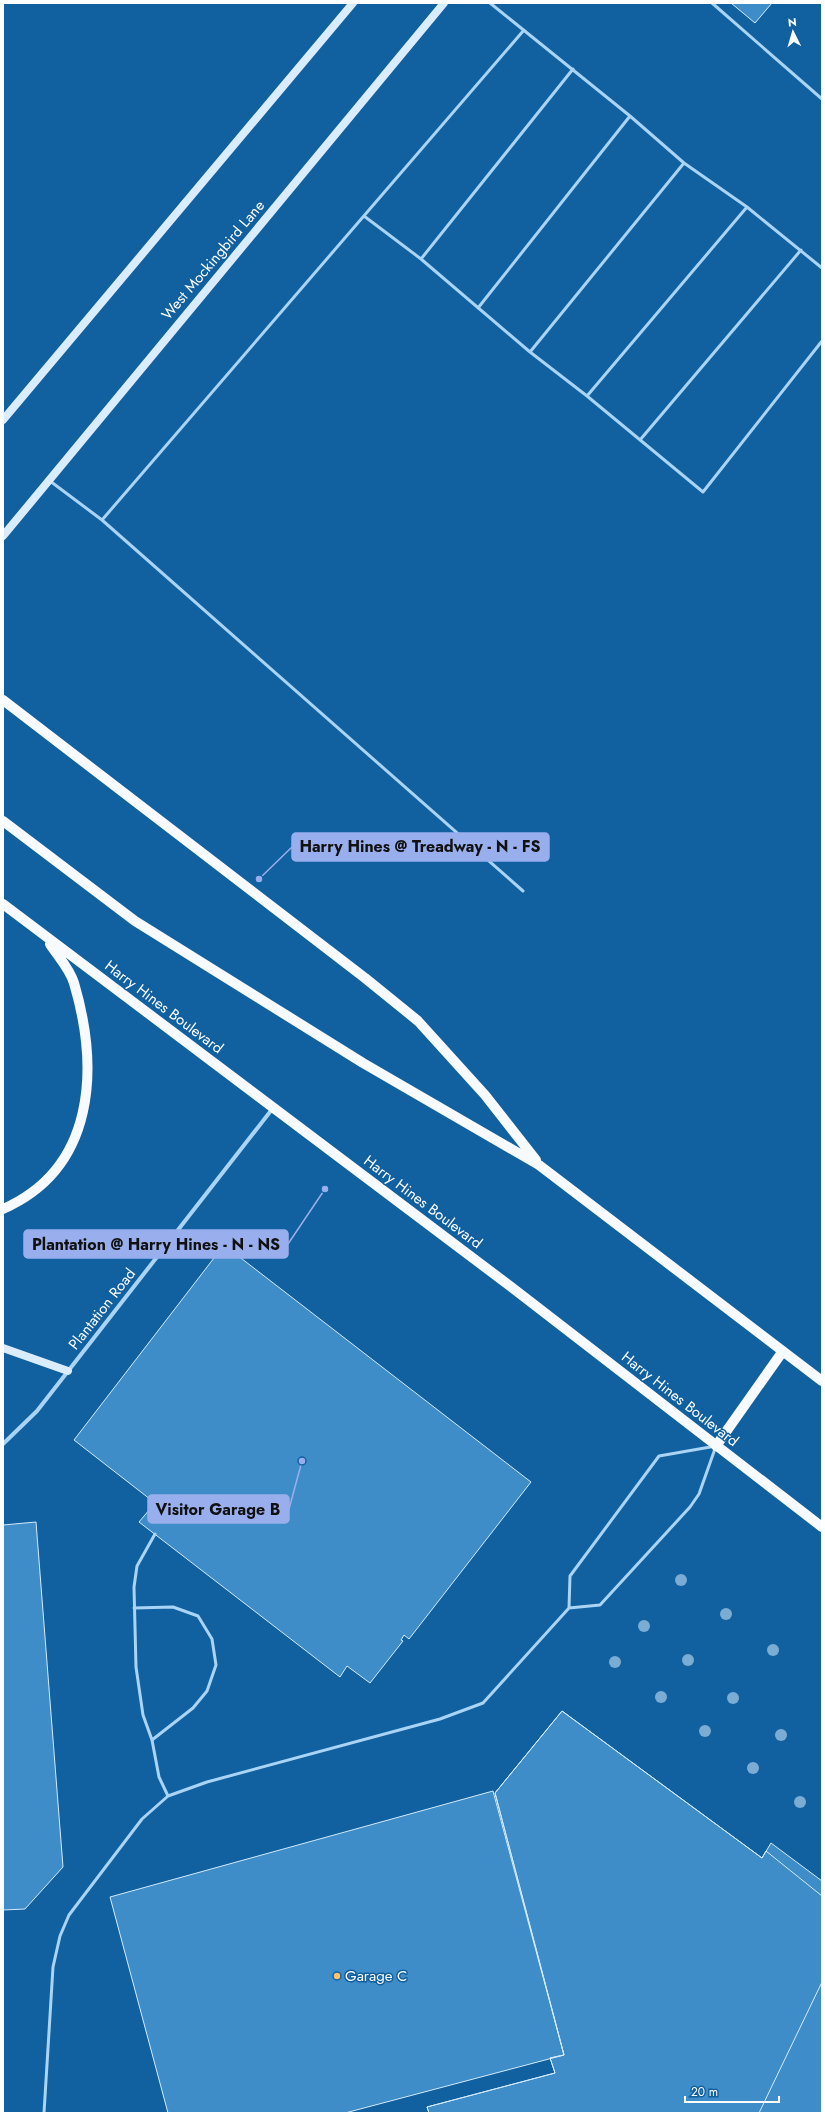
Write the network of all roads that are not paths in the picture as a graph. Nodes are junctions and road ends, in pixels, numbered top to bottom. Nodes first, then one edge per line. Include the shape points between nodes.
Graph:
1 (353, 3) edge
2 (444, 3) edge
3 (490, 3) edge
4 (712, 3) edge
5 (524, 30) junction
6 (573, 69) junction
7 (822, 100) edge
8 (630, 116) junction
9 (684, 163) junction
10 (747, 208) junction
11 (364, 216) junction
12 (801, 250) junction
13 (421, 259) junction
14 (822, 268) edge
15 (478, 308) junction
16 (822, 341) edge
17 (530, 352) junction
18 (587, 396) junction
19 (3, 420) edge
20 (640, 440) junction
21 (49, 480) junction
22 (102, 520) junction
23 (3, 536) edge
24 (3, 700) edge
25 (3, 821) edge
26 (523, 891) dead end
27 (3, 904) edge
28 (47, 938) junction
29 (273, 1108) junction
30 (539, 1165) junction
31 (3, 1209) edge
32 (3, 1348) edge
33 (783, 1351) junction
34 (68, 1371) junction
35 (822, 1382) edge
36 (3, 1444) edge
37 (716, 1446) junction
38 (822, 1527) edge
39 (155, 1534) dead end
40 (134, 1608) junction
41 (569, 1608) junction
42 (152, 1740) junction
43 (168, 1796) junction
44 (44, 2113) edge

1 - 19 main road
2 - 21 main road, West Mockingbird Lane
3 - 5 lane
4 - 7 lane
5 - 6 lane
5 - 11 lane
6 - 8 lane
6 - 13 lane
8 - 9 lane
8 - 15 lane
9 - 10 lane
9 - 17 lane
10 - 12 lane
10 - 18 lane
11 - 13 lane
11 - 22 lane
12 - 14 lane
12 - 20 lane
13 - 15 lane
15 - 17 lane
16 - 20 lane via 703,492
17 - 18 lane
18 - 20 lane
21 - 22 lane
21 - 23 main road, West Mockingbird Lane
22 - 26 lane
24 - 30 main road via 418,1021 485,1095
25 - 30 main road via 135,921 363,1063
27 - 28 main road, Harry Hines Boulevard
28 - 29 main road, Harry Hines Boulevard
28 - 31 main road via 73,981 89,1072 86,1100 78,1133 61,1162 41,1185 20,1201
29 - 34 street, Plantation Road
29 - 37 main road, Harry Hines Boulevard via 510,1286
30 - 33 main road
32 - 34 main road
33 - 35 main road
33 - 37 main road
34 - 36 street, Plantation Road via 37,1411
37 - 38 main road, Harry Hines Boulevard
37 - 41 lane via 699,1494 690,1507 600,1605
37 - 41 lane via 658,1456 570,1576
39 - 40 lane via 137,1566
40 - 42 lane via 136,1667 143,1715
40 - 42 lane via 173,1607 198,1616 212,1639 216,1665 207,1691 193,1708
41 - 43 lane via 483,1703 440,1719 207,1782
42 - 43 lane via 159,1777
43 - 44 lane via 142,1819 97,1877 69,1915 60,1936 53,1967

